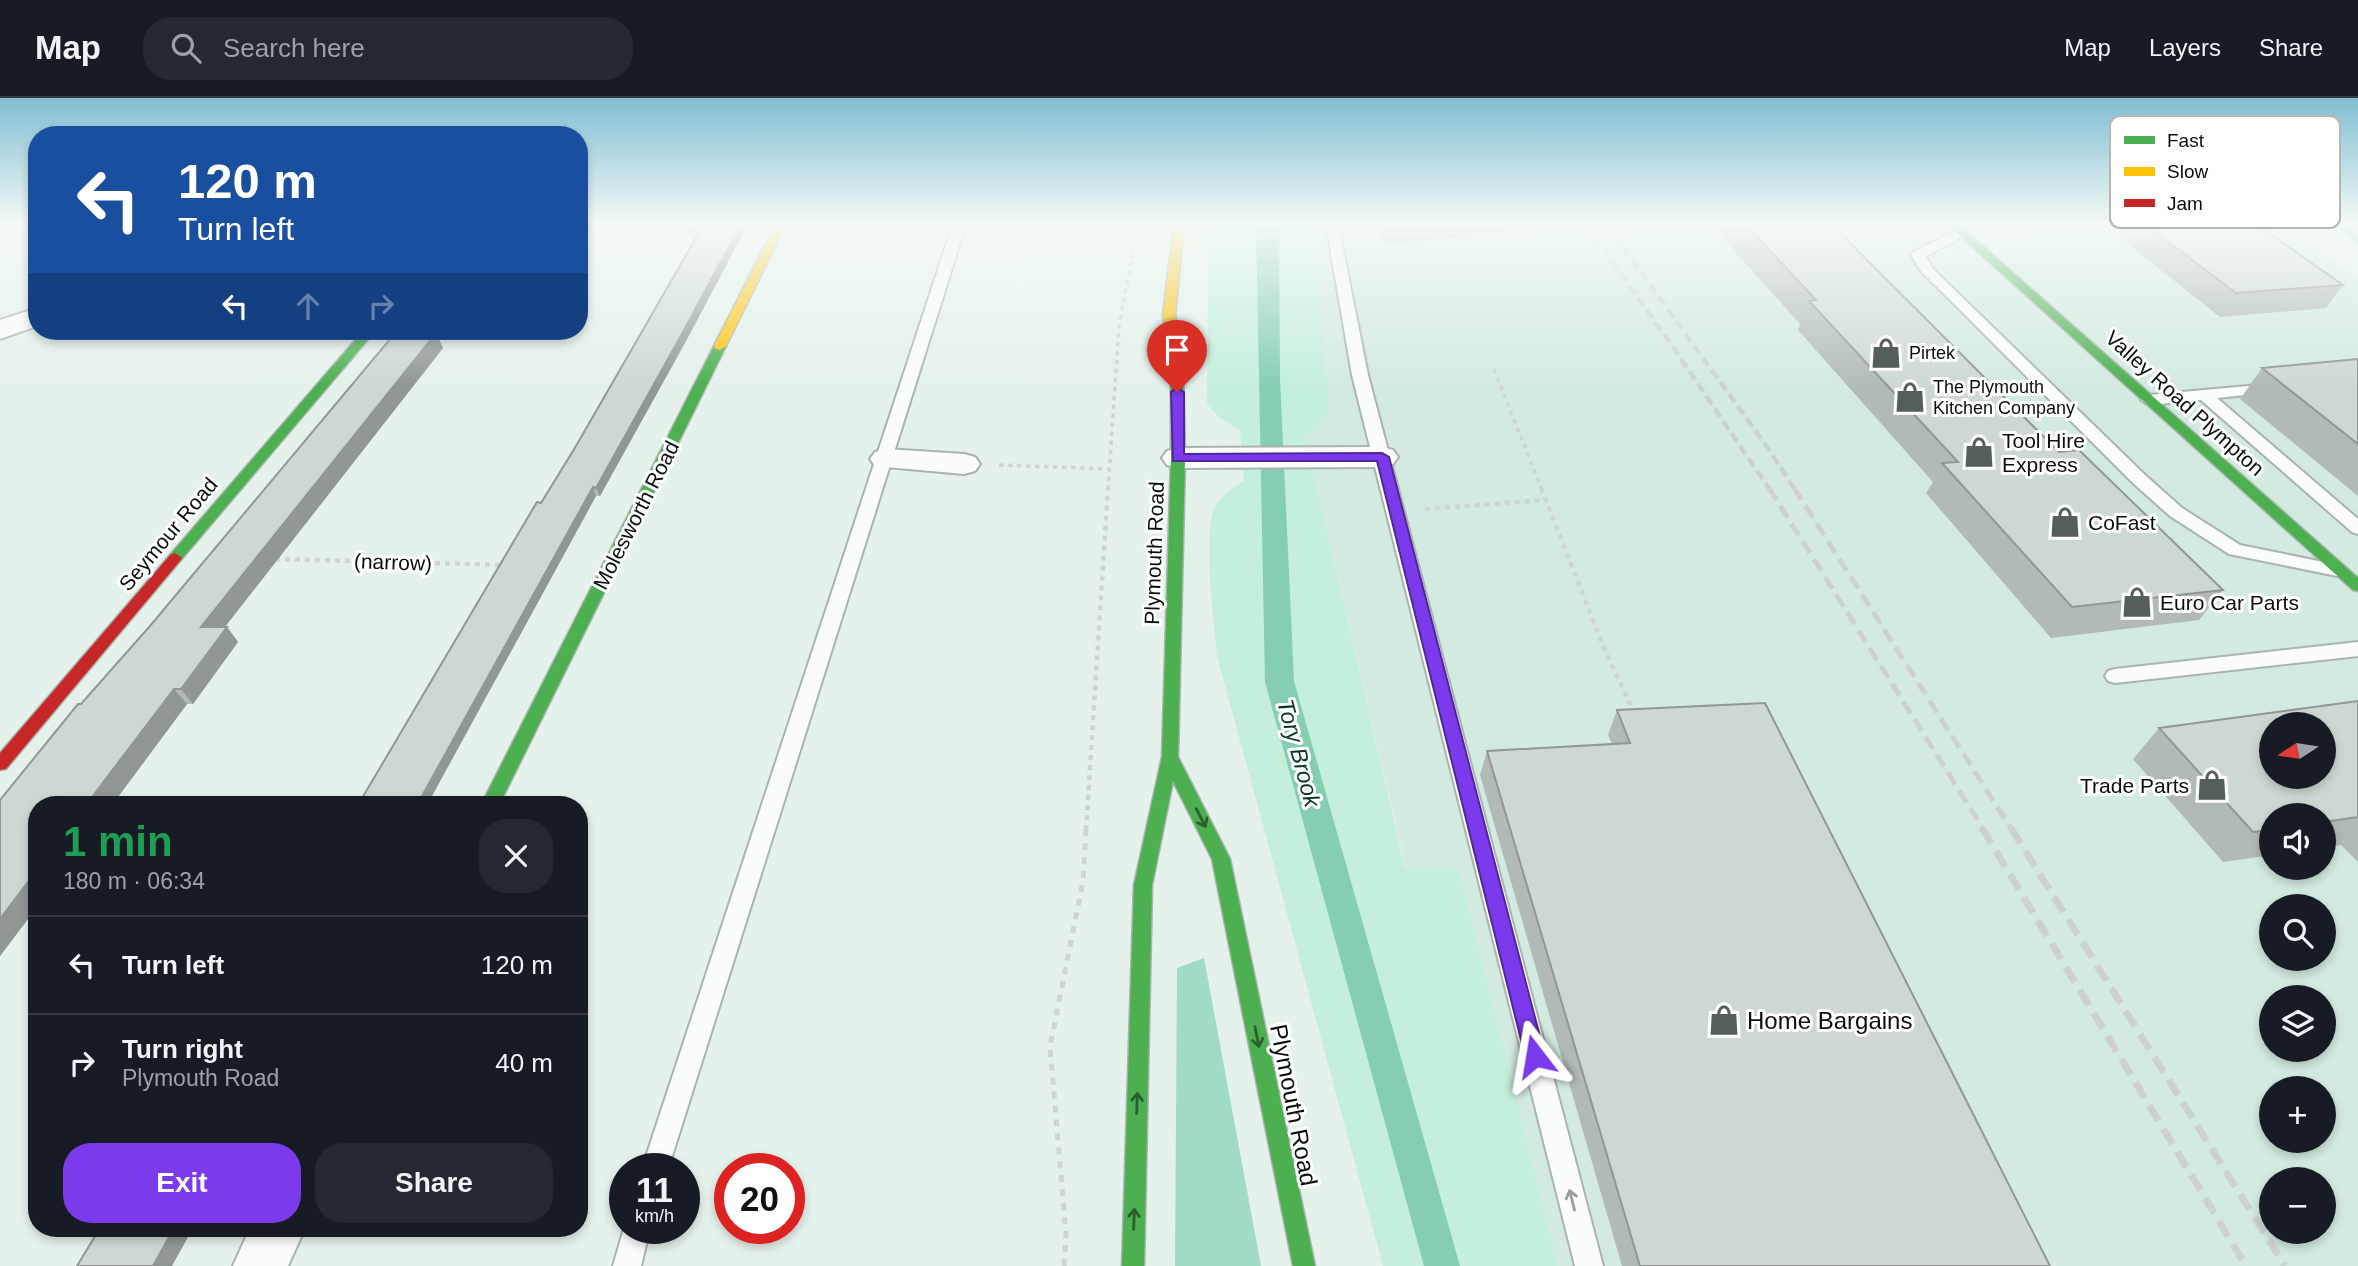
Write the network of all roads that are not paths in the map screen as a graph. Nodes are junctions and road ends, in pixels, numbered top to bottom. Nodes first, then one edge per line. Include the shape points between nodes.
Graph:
1 (754, 279) edge
2 (943, 279) edge
3 (1174, 279) edge
4 (1342, 279) edge
5 (1936, 279) edge
6 (2013, 279) edge
7 (28, 319) edge
8 (0, 330) edge
9 (361, 340) edge
10 (2281, 388) edge
11 (2204, 395) junction
12 (2149, 400) junction
13 (1382, 457) junction
14 (886, 458) junction
15 (1178, 458) junction
16 (964, 464) road end
17 (2358, 528) edge
18 (2341, 571) junction
19 (2358, 586) edge
20 (2358, 649) edge
21 (2115, 676) dead end
22 (1170, 757) junction
23 (0, 764) edge
24 (495, 796) edge
25 (660, 1153) edge
26 (274, 1237) edge
27 (633, 1244) edge
28 (260, 1266) edge
29 (627, 1266) edge
30 (1133, 1266) edge
31 (1304, 1266) edge
32 (1589, 1266) edge

1 - 24 street, Molesworth Road
2 - 14 lane
3 - 15 street, Plymouth Road via 1170,315 1177,370
4 - 13 lane via 1360,375
5 - 18 lane via 2176,512 2235,550
6 - 12 street, Valley Road Plympton
7 - 8 street
9 - 23 street, Seymour Road
10 - 11 lane
11 - 12 lane
11 - 17 lane
12 - 18 street, Valley Road Plympton
13 - 15 street
32 -> 13 lane
14 - 16 street
14 - 25 lane
15 - 22 street, Plymouth Road
18 - 19 street, Valley Road Plympton
20 - 21 lane
30 -> 22 street, Plymouth Road via 1143,885
22 -> 31 street, Plymouth Road via 1221,859
26 - 28 street
27 - 29 lane

